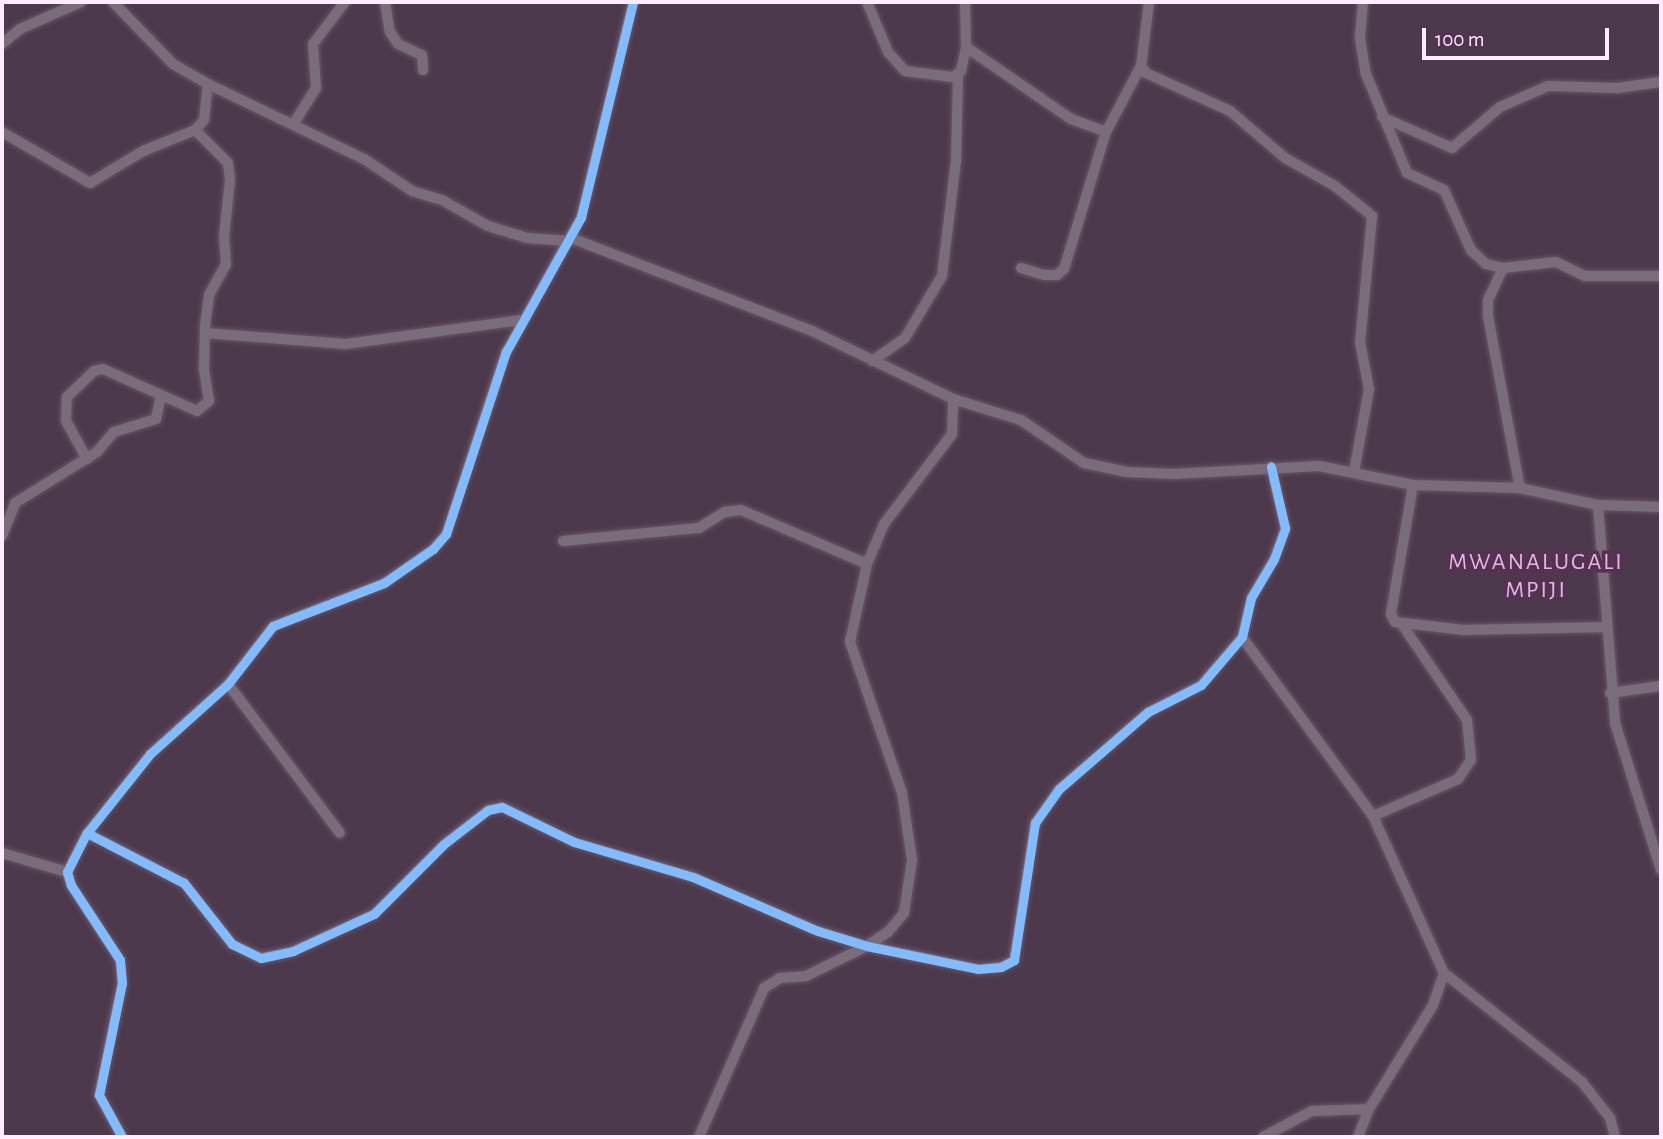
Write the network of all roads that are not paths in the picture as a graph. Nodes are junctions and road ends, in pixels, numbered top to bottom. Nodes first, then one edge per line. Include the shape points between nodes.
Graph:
1 (81, 2) edge
2 (113, 2) edge
3 (345, 2) edge
4 (385, 2) edge
5 (634, 2) edge
6 (867, 2) edge
7 (965, 2) edge
8 (1149, 2) edge
9 (1363, 2) edge
10 (2, 44) edge
11 (967, 47) junction
12 (1141, 66) junction
13 (423, 70) dead end
14 (958, 75) junction
15 (1661, 82) edge
16 (208, 84) junction
17 (1382, 117) junction
18 (294, 123) junction
19 (195, 130) junction
20 (2, 132) edge
21 (1106, 132) junction
22 (570, 239) junction
23 (1021, 268) dead end
24 (1503, 268) junction
25 (1661, 276) edge
26 (522, 320) junction
27 (205, 333) junction
28 (872, 361) junction
29 (161, 396) junction
30 (953, 399) junction
31 (87, 459) junction
32 (1271, 467) junction
33 (1354, 472) junction
34 (1413, 485) junction
35 (1520, 488) junction
36 (1598, 505) junction
37 (1661, 507) edge
38 (2, 536) edge
39 (564, 541) dead end
40 (867, 564) junction
41 (1404, 626) junction
42 (1606, 627) junction
43 (1242, 637) junction
44 (228, 684) junction
45 (1661, 686) edge
46 (1610, 692) junction
47 (1373, 816) junction
48 (340, 833) dead end
49 (87, 834) junction
50 (1657, 846) edge
51 (2, 853) edge
52 (1661, 870) edge
53 (68, 872) junction
54 (867, 946) junction
55 (1444, 973) junction
56 (1369, 1109) junction
57 (122, 1137) edge
58 (699, 1137) edge
59 (1263, 1137) edge
60 (1358, 1137) edge
61 (1615, 1137) edge

1 - 10 street via 20,29
2 - 16 street via 173,64
3 - 18 street via 313,44 316,88
4 - 13 street via 390,32 398,44 422,55
5 - 22 street via 621,37 591,183
6 - 14 street via 888,52 905,71
7 - 11 street
8 - 12 street
9 - 17 street via 1360,38
11 - 14 street
11 - 21 street via 1071,119
12 - 21 street
12 - 33 street via 1146,73 1230,111 1285,158 1335,186 1372,216 1360,342 1369,389
14 - 28 street via 956,161 942,276 905,338
15 - 17 street via 1617,88 1548,86 1500,107 1452,148
16 - 18 street
16 - 19 street via 204,120
17 - 24 street via 1407,173 1444,190 1471,250 1486,264
18 - 22 street via 364,159 412,191 442,200 488,226 527,238
19 - 20 street via 143,151 90,183
19 - 27 street via 228,163 230,180 223,237 226,264 209,295
21 - 23 street via 1063,269 1057,275 1044,275
22 - 26 street
22 - 28 street via 812,331
24 - 25 street via 1556,262 1585,276
24 - 35 street via 1488,300 1488,316
26 - 27 street via 346,344
26 - 44 street via 506,352 446,534 433,549 384,583 273,626
27 - 29 street via 209,401 205,409 197,411
28 - 30 street
29 - 31 street via 156,419 114,432
29 - 31 street via 103,369 81,379 67,397 66,421
30 - 32 street via 1021,420 1084,463 1127,472 1174,474
30 - 40 street via 952,434 891,513
31 - 38 street via 15,503
32 - 33 street
32 - 43 street via 1285,528 1274,559 1251,598
33 - 34 street
34 - 35 street
34 - 41 street via 1391,614
35 - 36 street
36 - 37 street
36 - 42 street
39 - 40 street via 699,528 725,512 741,510
40 - 54 street via 850,642 895,768 912,860 904,913 888,932
41 - 42 street
41 - 47 street via 1467,720 1471,760 1458,779
42 - 46 street
43 - 47 street
43 - 54 street via 1201,685 1148,712 1113,740 1059,789 1035,822 1014,960 1002,967 978,969
44 - 48 street
44 - 49 street via 150,754
45 - 46 street
46 - 50 street via 1623,756
47 - 55 street
49 - 53 street
49 - 54 street via 184,883 232,944 261,958 293,951 374,914 444,844 488,810 502,807 574,842 693,877
50 - 52 street
51 - 53 street
53 - 57 street via 71,885 121,960 122,983 99,1096
54 - 58 street via 807,976 780,978 764,988
55 - 56 street via 1433,1005
55 - 61 street via 1582,1082 1610,1118
56 - 59 street via 1312,1111
56 - 60 street

